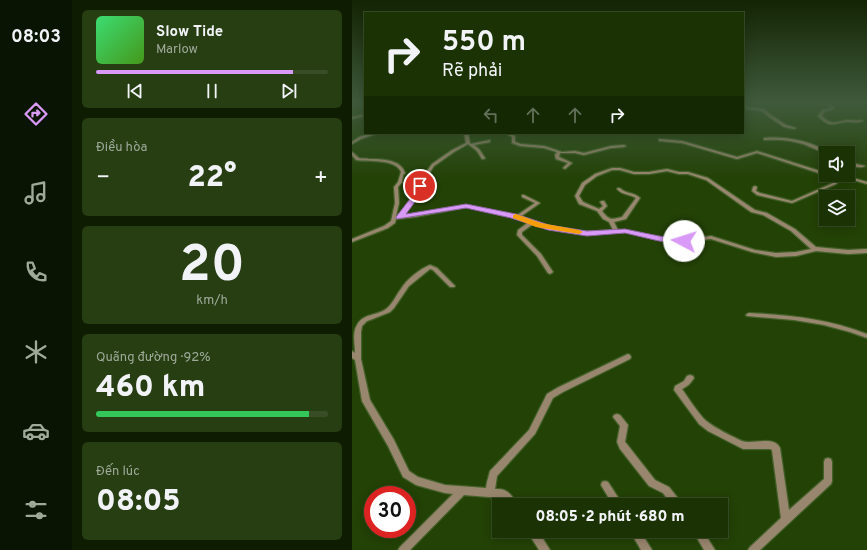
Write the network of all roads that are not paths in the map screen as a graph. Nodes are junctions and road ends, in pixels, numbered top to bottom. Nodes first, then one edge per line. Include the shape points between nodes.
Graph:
1 (374, 134) edge
2 (466, 134) edge
3 (509, 134) edge
4 (765, 139) dead end
5 (660, 140) dead end
6 (489, 141) dead end
7 (352, 142) edge
8 (469, 144) junction
9 (624, 146) dead end
10 (819, 149) edge
11 (559, 152) junction
12 (352, 154) edge
13 (483, 158) dead end
14 (855, 165) edge
15 (863, 166) dead end
16 (565, 168) dead end
17 (819, 172) edge
18 (855, 180) edge
19 (835, 182) edge
20 (867, 183) edge
21 (756, 187) dead end
22 (619, 189) dead end
23 (524, 196) dead end
24 (602, 202) dead end
25 (598, 210) junction
26 (397, 217) junction
27 (517, 217) junction
28 (611, 221) junction
29 (531, 222) junction
30 (616, 231) junction
31 (352, 241) edge
32 (815, 249) junction
33 (867, 251) edge
34 (550, 272) dead end
35 (452, 286) dead end
36 (749, 315) dead end
37 (867, 336) edge
38 (355, 357) edge
39 (628, 357) dead end
40 (690, 378) dead end
41 (616, 417) dead end
42 (828, 462) dead end
43 (605, 485) dead end
44 (462, 492) junction
45 (490, 492) junction
46 (507, 498) edge
47 (613, 498) edge
48 (672, 498) edge
49 (786, 519) junction
50 (537, 538) edge
51 (639, 538) edge
52 (702, 538) edge
53 (403, 550) edge
54 (545, 550) edge
55 (647, 550) edge
56 (710, 550) edge
57 (753, 550) edge

1 - 7 street
2 - 8 street
3 - 11 street via 514,137 513,142 518,145 544,147
4 - 10 street via 795,140
5 - 17 street via 680,142 738,158 757,152
6 - 8 street
8 - 13 street
8 - 26 street via 452,151 433,166 422,181 417,195
9 - 11 street via 612,146 584,154
11 - 16 street via 558,158 570,163
12 - 26 street via 357,159 388,162 401,169 402,179 396,187
14 - 15 street
18 - 20 street
19 - 21 street via 832,186 793,202 759,194 754,191
22 - 28 street via 638,198 624,218
23 - 27 street via 538,203
24 - 25 street via 604,206
25 - 28 street
25 - 32 street via 581,203 577,196 583,184 596,175 614,168 636,174 674,171 702,177 714,183 753,211 765,214 796,231
26 - 27 street via 464,206
26 - 31 street via 389,226
27 - 29 street
28 - 30 street
29 - 30 street via 587,233
29 - 34 street via 519,235
30 - 32 street via 674,241 711,237 754,252 776,255 796,254
32 - 33 street
35 - 38 street via 435,269 426,269 405,287 388,310 359,324 359,346
36 - 37 street via 801,318 827,323
38 - 44 street via 366,401 406,474 431,486
39 - 45 street via 550,396 532,432 493,474
40 - 49 street via 678,390 710,429 743,445 771,445 776,448
41 - 48 street via 624,425 621,442 623,446 652,483 666,490
42 - 49 street via 828,481
43 - 47 street
44 - 45 street
44 - 53 street
45 - 46 street via 503,494
49 - 57 street
50 - 54 street
51 - 55 street
52 - 56 street

